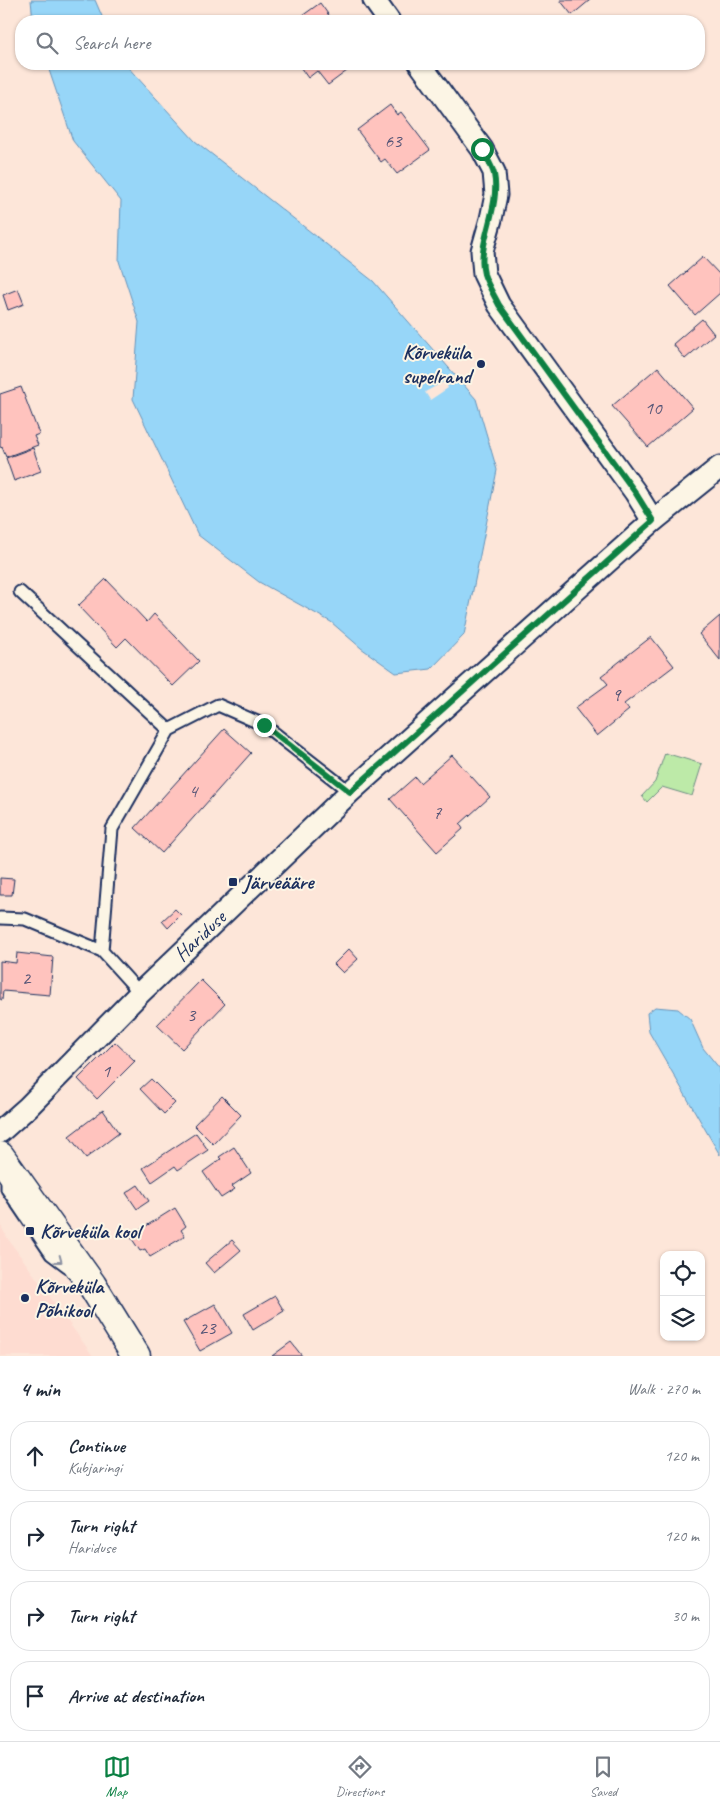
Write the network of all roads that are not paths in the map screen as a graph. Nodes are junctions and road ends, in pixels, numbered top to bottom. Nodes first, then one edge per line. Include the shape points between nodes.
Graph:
1 (374, 0) edge
2 (385, 15) edge
3 (424, 70) edge
4 (717, 474) edge
5 (653, 521) junction
6 (20, 592) dead end
7 (169, 730) junction
8 (350, 792) junction
9 (0, 918) edge
10 (102, 951) junction
11 (140, 993) junction
12 (0, 1132) edge
13 (3, 1160) edge
14 (136, 1356) edge

1 - 2 street
3 - 5 street via 482,149 494,172 496,195 482,251 484,274 499,305
4 - 5 street, Hariduse
5 - 8 street, Hariduse
6 - 7 lane
7 - 8 lane via 218,706 264,725
7 - 10 lane via 112,829
8 - 11 street, Hariduse
9 - 10 lane via 25,919
10 - 11 lane
11 - 12 street, Hariduse
13 - 14 street via 92,1285

